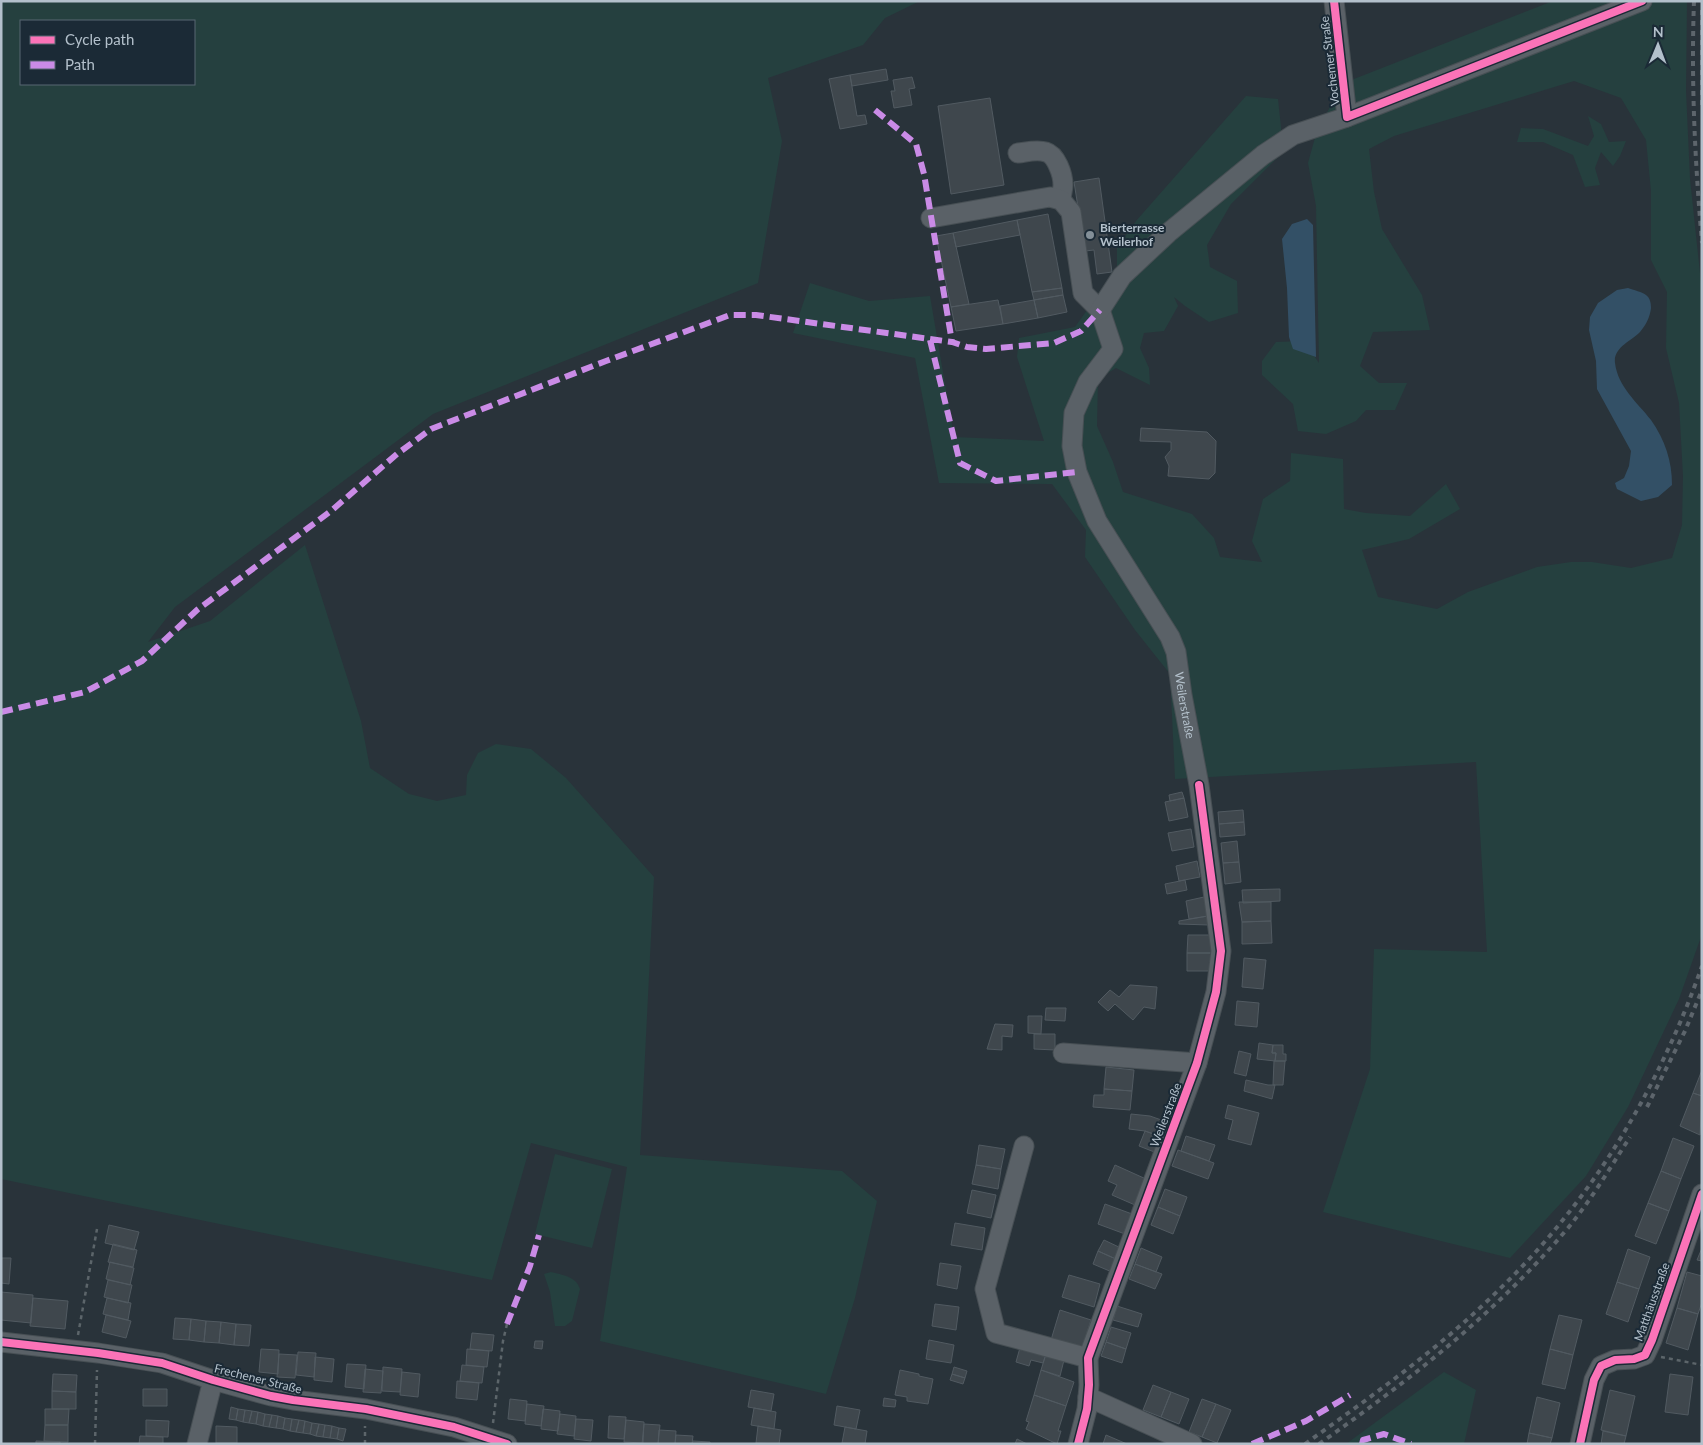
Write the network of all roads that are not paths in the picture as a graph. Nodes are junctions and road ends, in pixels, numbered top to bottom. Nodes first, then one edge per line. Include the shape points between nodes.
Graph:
1 (1334, 1) edge
2 (1642, 1) edge
3 (1347, 117) junction
4 (1018, 153) dead end
5 (1061, 200) junction
6 (931, 218) dead end
7 (1100, 310) junction
8 (1064, 1053) dead end
9 (1197, 1063) junction
10 (1024, 1146) dead end
11 (1702, 1194) edge
12 (1, 1342) edge
13 (1088, 1358) junction
14 (213, 1380) junction
15 (1088, 1397) junction
16 (499, 1441) edge
17 (197, 1444) edge
18 (1078, 1444) edge
19 (1192, 1444) edge
20 (1580, 1444) edge

1 - 3 street, Vochemer Straße
2 - 3 street
3 - 7 street via 1292,135 1263,155 1168,233 1122,276
4 - 5 street via 1048,152 1059,167 1064,184
5 - 6 street via 1050,197
5 - 7 street via 1071,212 1082,293
7 - 9 street, Weilerstraße via 1113,349 1088,382 1074,413 1072,446 1077,472 1097,521 1170,637 1176,652 1199,785 1221,951 1216,992
8 - 9 street
9 - 13 street, Weilerstraße
10 - 13 street via 985,1289 996,1333
11 - 20 street, Matthäusstraße via 1645,1355 1601,1366 1594,1380
12 - 14 street, Frechener Straße via 162,1363
13 - 15 street, Weilerstraße
14 - 16 street, Frechener Straße via 271,1396 366,1409 454,1427
14 - 17 street
15 - 18 street, Weilerstraße
15 - 19 street

